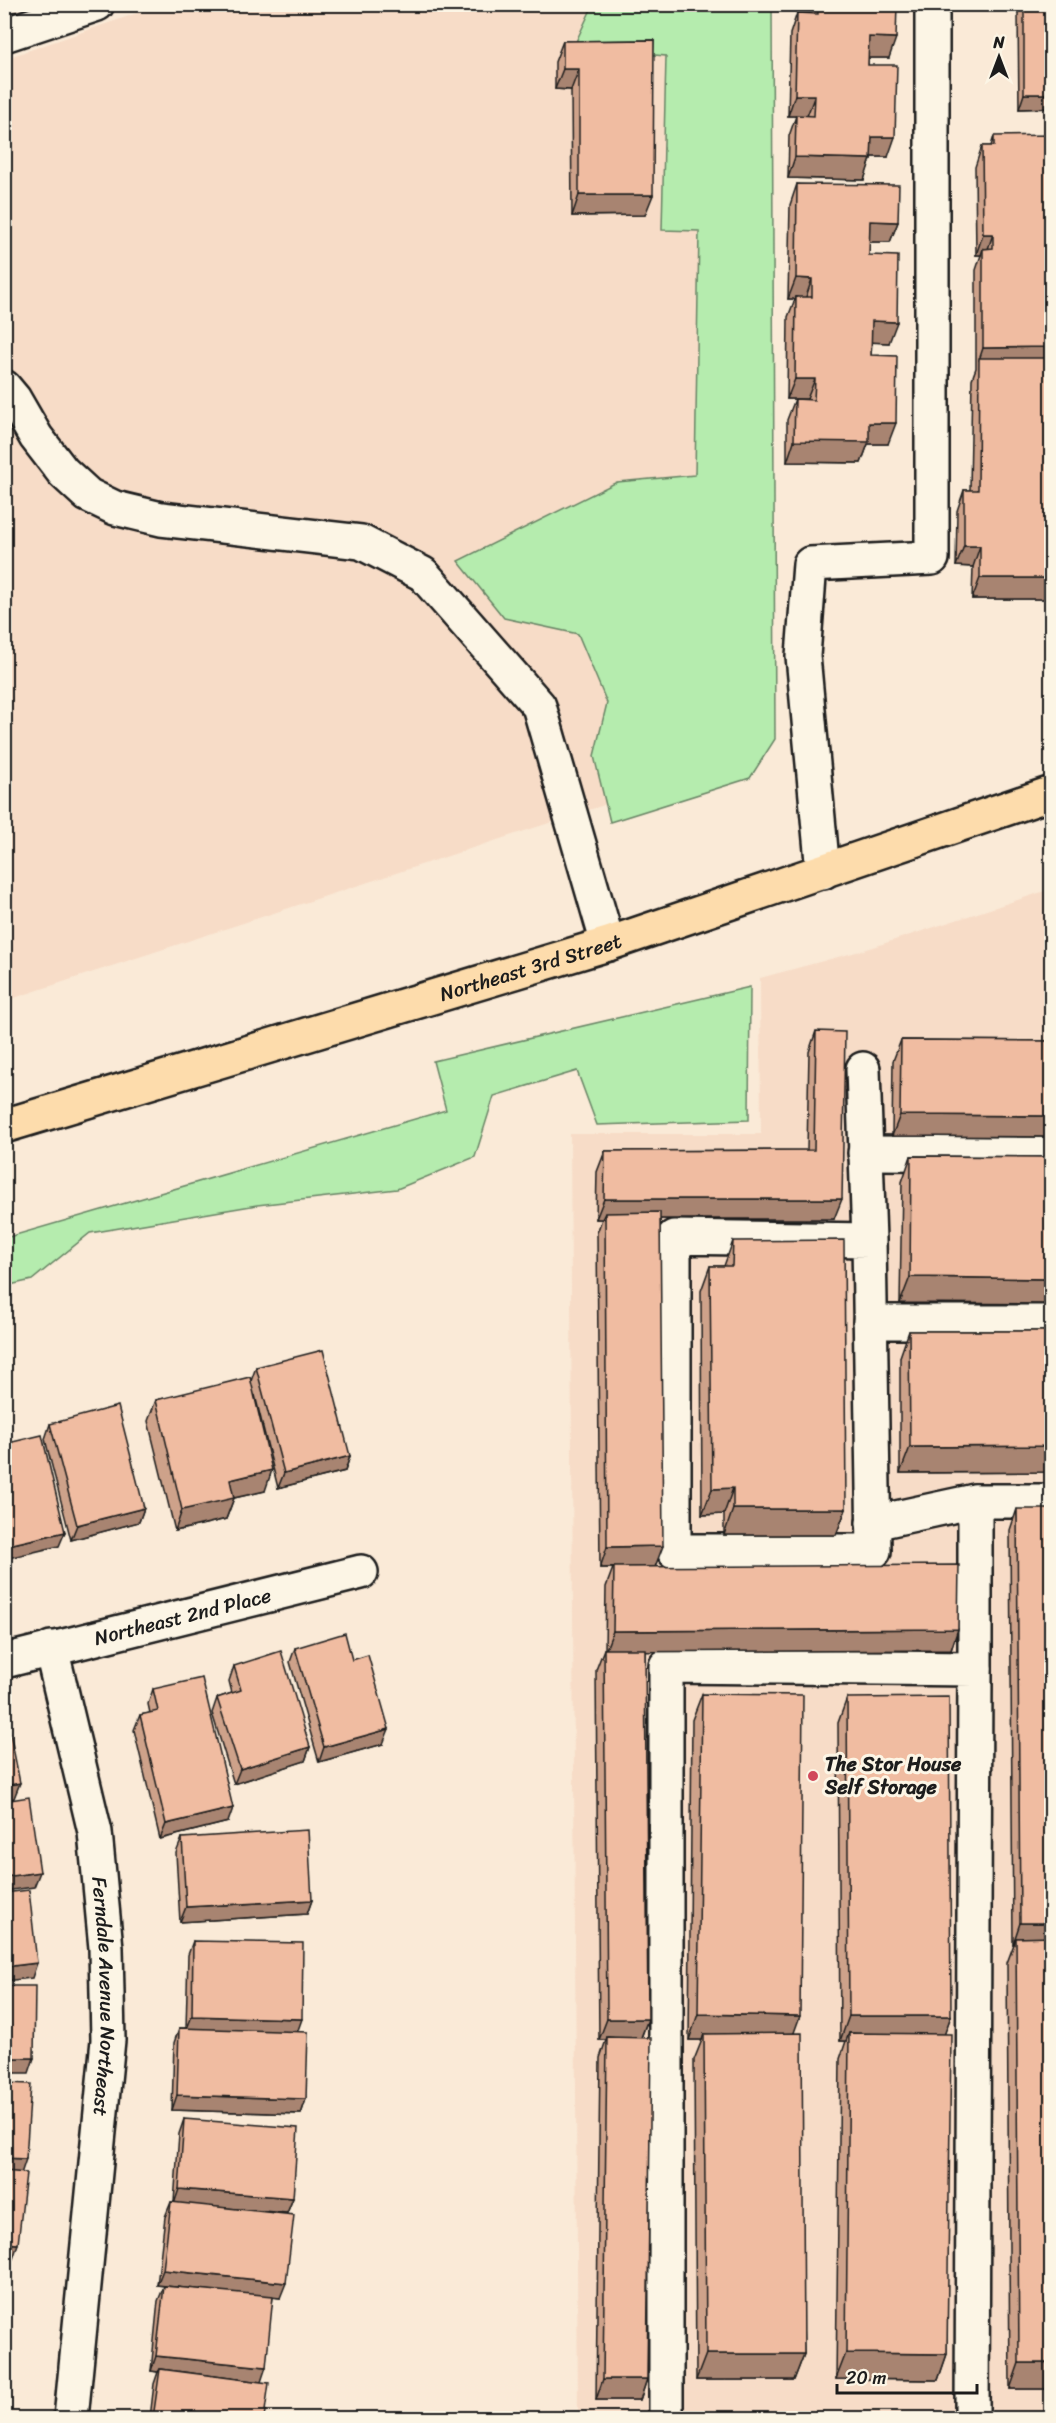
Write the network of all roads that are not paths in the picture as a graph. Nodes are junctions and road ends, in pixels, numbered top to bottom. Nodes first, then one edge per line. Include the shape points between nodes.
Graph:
1 (97, 4) edge
2 (932, 4) edge
3 (4, 35) edge
4 (4, 387) edge
5 (1052, 793) edge
6 (823, 872) junction
7 (608, 944) junction
8 (862, 1069) dead end
9 (4, 1126) edge
10 (865, 1153) junction
11 (1052, 1154) edge
12 (869, 1240) junction
13 (870, 1322) junction
14 (1052, 1322) edge
15 (975, 1501) junction
16 (1052, 1501) edge
17 (873, 1523) junction
18 (361, 1572) dead end
19 (51, 1648) junction
20 (4, 1661) edge
21 (975, 1669) junction
22 (71, 2418) edge
23 (666, 2418) edge
24 (972, 2418) edge

1 - 3 street
2 - 6 street via 932,558 810,564 803,656
4 - 7 street via 63,472 88,495 115,508 162,519 361,542 423,574 539,706
5 - 6 main road, Northeast 3rd Street
6 - 7 main road, Northeast 3rd Street
7 - 9 main road, Northeast 3rd Street
8 - 10 street
10 - 11 street
10 - 12 street
12 - 13 street
12 - 17 street via 674,1237 674,1551 874,1551
13 - 14 street
13 - 17 street
15 - 16 street
15 - 17 street
15 - 21 street
18 - 19 street, Northeast 2nd Place
19 - 20 street, Northeast 2nd Place
19 - 22 street, Ferndale Avenue Northeast via 95,1832 106,1948 108,2040
21 - 23 street via 666,1666
21 - 24 street

